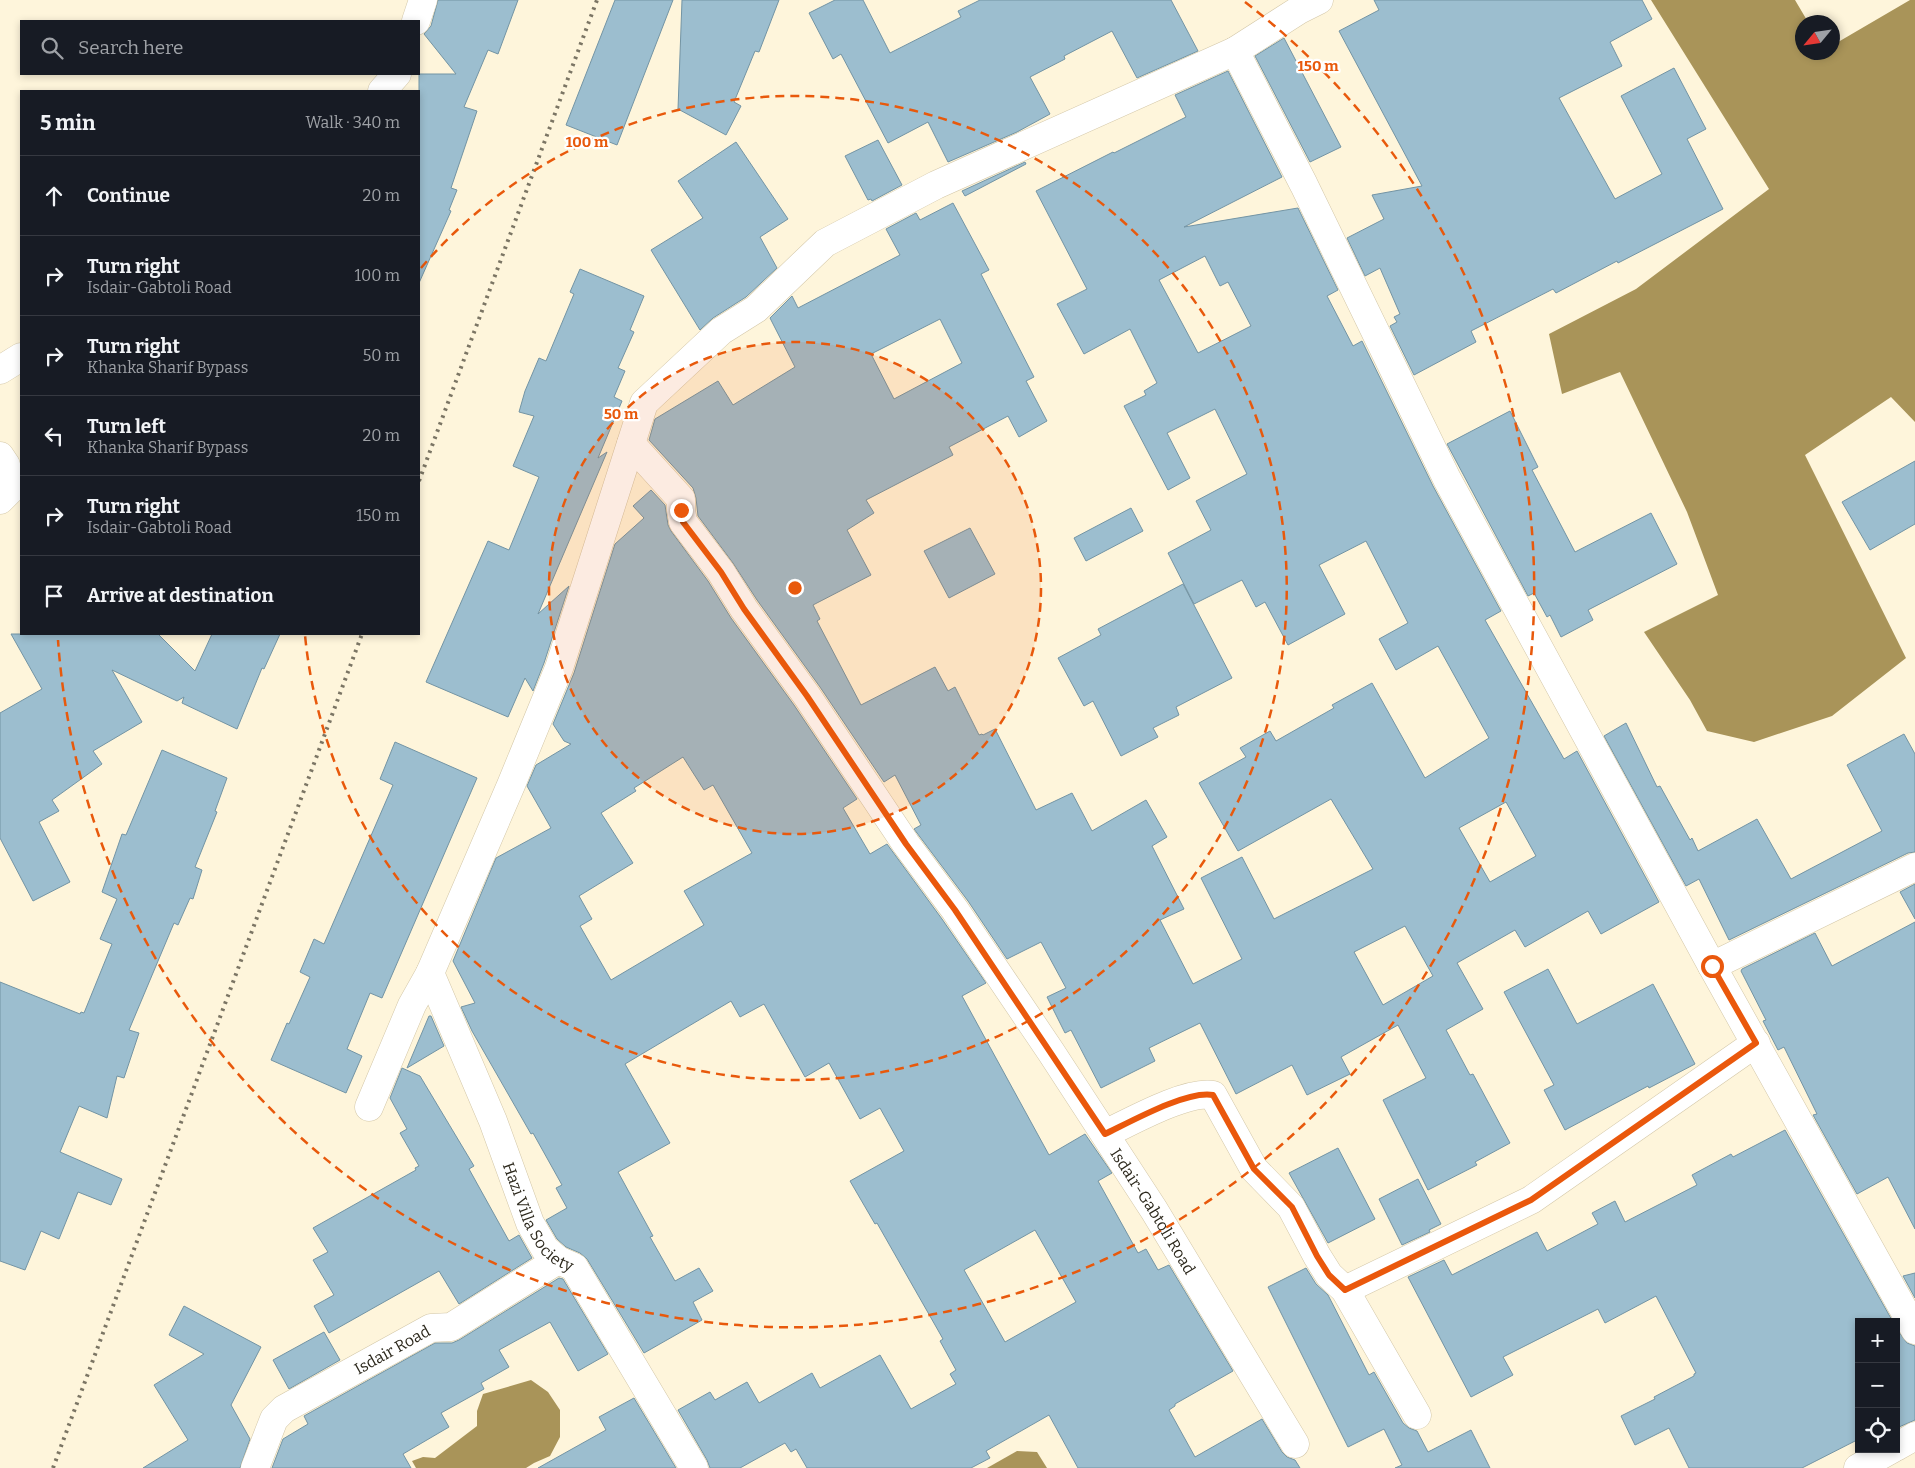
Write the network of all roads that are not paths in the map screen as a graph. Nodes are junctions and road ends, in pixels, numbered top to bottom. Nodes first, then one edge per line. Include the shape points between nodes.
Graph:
1 (423, 0) edge
2 (1319, 0) edge
3 (416, 20) edge
4 (1235, 52) junction
5 (396, 75) edge
6 (383, 90) edge
7 (20, 358) edge
8 (0, 370) edge
9 (631, 444) junction
10 (0, 456) edge
11 (0, 500) edge
12 (1915, 867) edge
13 (1712, 966) junction
14 (430, 973) junction
15 (1756, 1043) junction
16 (369, 1107) dead end
17 (1105, 1134) junction
18 (558, 1260) junction
19 (1345, 1290) junction
20 (1915, 1330) edge
21 (1417, 1415) dead end
22 (1915, 1436) edge
23 (1295, 1444) dead end
24 (1900, 1445) edge
25 (1885, 1453) edge
26 (255, 1468) edge
27 (694, 1468) edge
28 (1858, 1468) edge

1 - 3 street
2 - 4 street via 1298,10
4 - 9 street via 936,185 825,243 756,309 721,330 644,403
4 - 13 street via 1304,185 1446,479
5 - 6 street
7 - 8 street
9 - 14 street via 558,668
9 - 17 street, Isdair-Gabtoli Road via 681,499 683,522 955,910
10 - 11 street via 6,465 11,489
12 - 13 street
13 - 15 street
14 - 16 street via 412,1005
14 - 18 street, Hazi Villa Society via 493,1121 530,1224 545,1249
15 - 19 street via 1531,1200
15 - 20 street
17 - 19 street via 1162,1108 1204,1093 1213,1095 1254,1169 1292,1207 1329,1275
17 - 23 street, Isdair-Gabtoli Road
18 - 26 street, Isdair Road via 451,1327 431,1328 284,1409 274,1419
18 - 27 street, Hazi Villa Society via 574,1267
19 - 21 street
22 - 24 street
25 - 28 street

